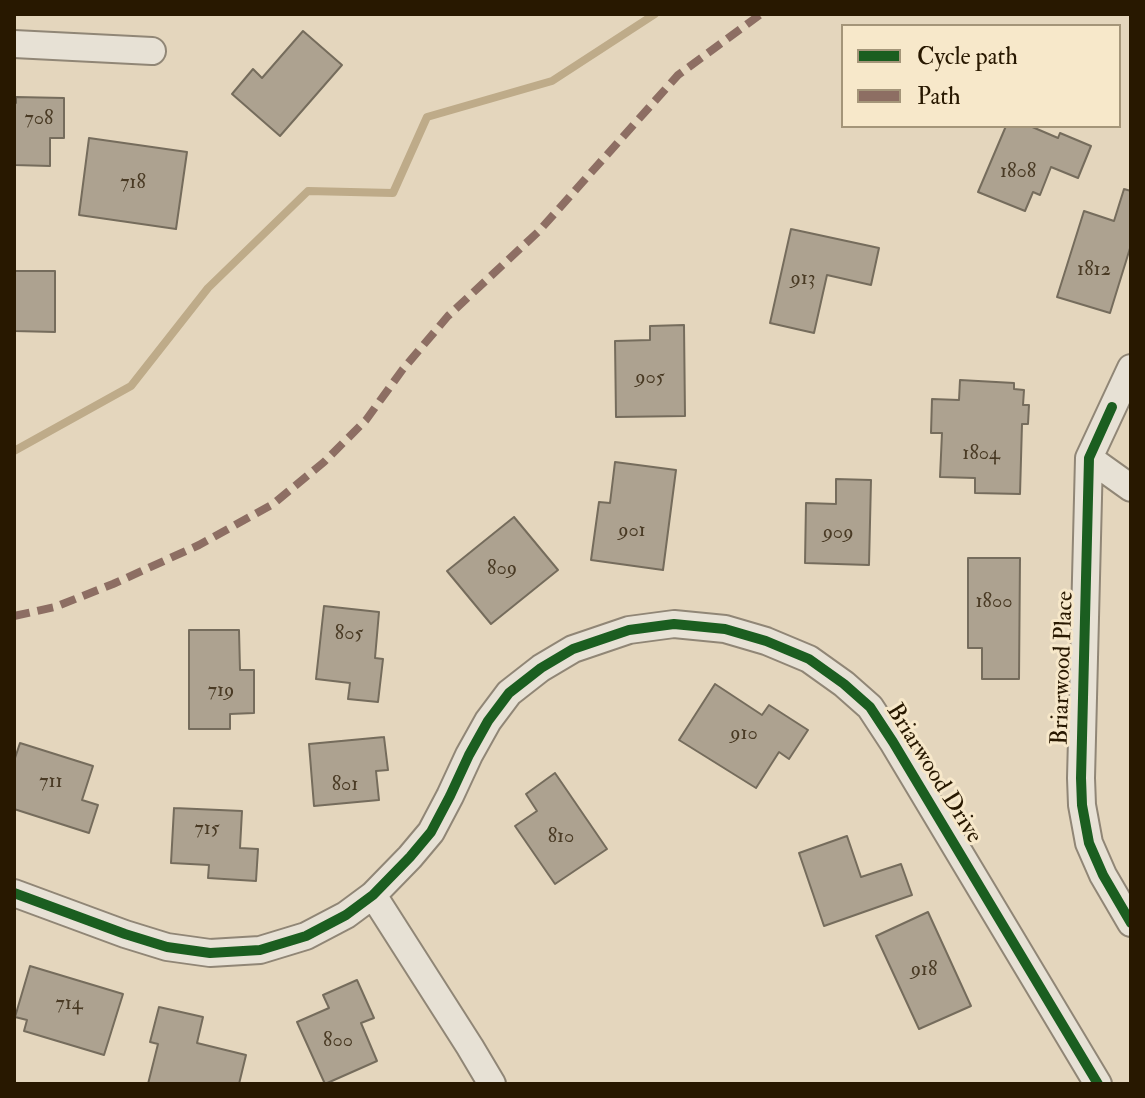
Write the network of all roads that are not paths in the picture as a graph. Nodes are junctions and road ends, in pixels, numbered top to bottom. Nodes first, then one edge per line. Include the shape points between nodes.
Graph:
1 (14, 44) edge
2 (152, 51) dead end
3 (1131, 368) edge
4 (1089, 458) junction
5 (1131, 488) edge
6 (14, 893) edge
7 (373, 895) junction
8 (1131, 923) edge
9 (492, 1084) edge
10 (1098, 1084) edge

1 - 2 street
3 - 4 street, Briarwood Place
4 - 5 street
4 - 8 street, Briarwood Place via 1082,805 1089,843
6 - 7 street, Briarwood Drive via 167,947 210,953 260,950 306,936
7 - 9 street
7 - 10 street, Briarwood Drive via 431,832 488,721 509,693 541,668 573,649 629,630 674,624 725,629 809,659 870,707

